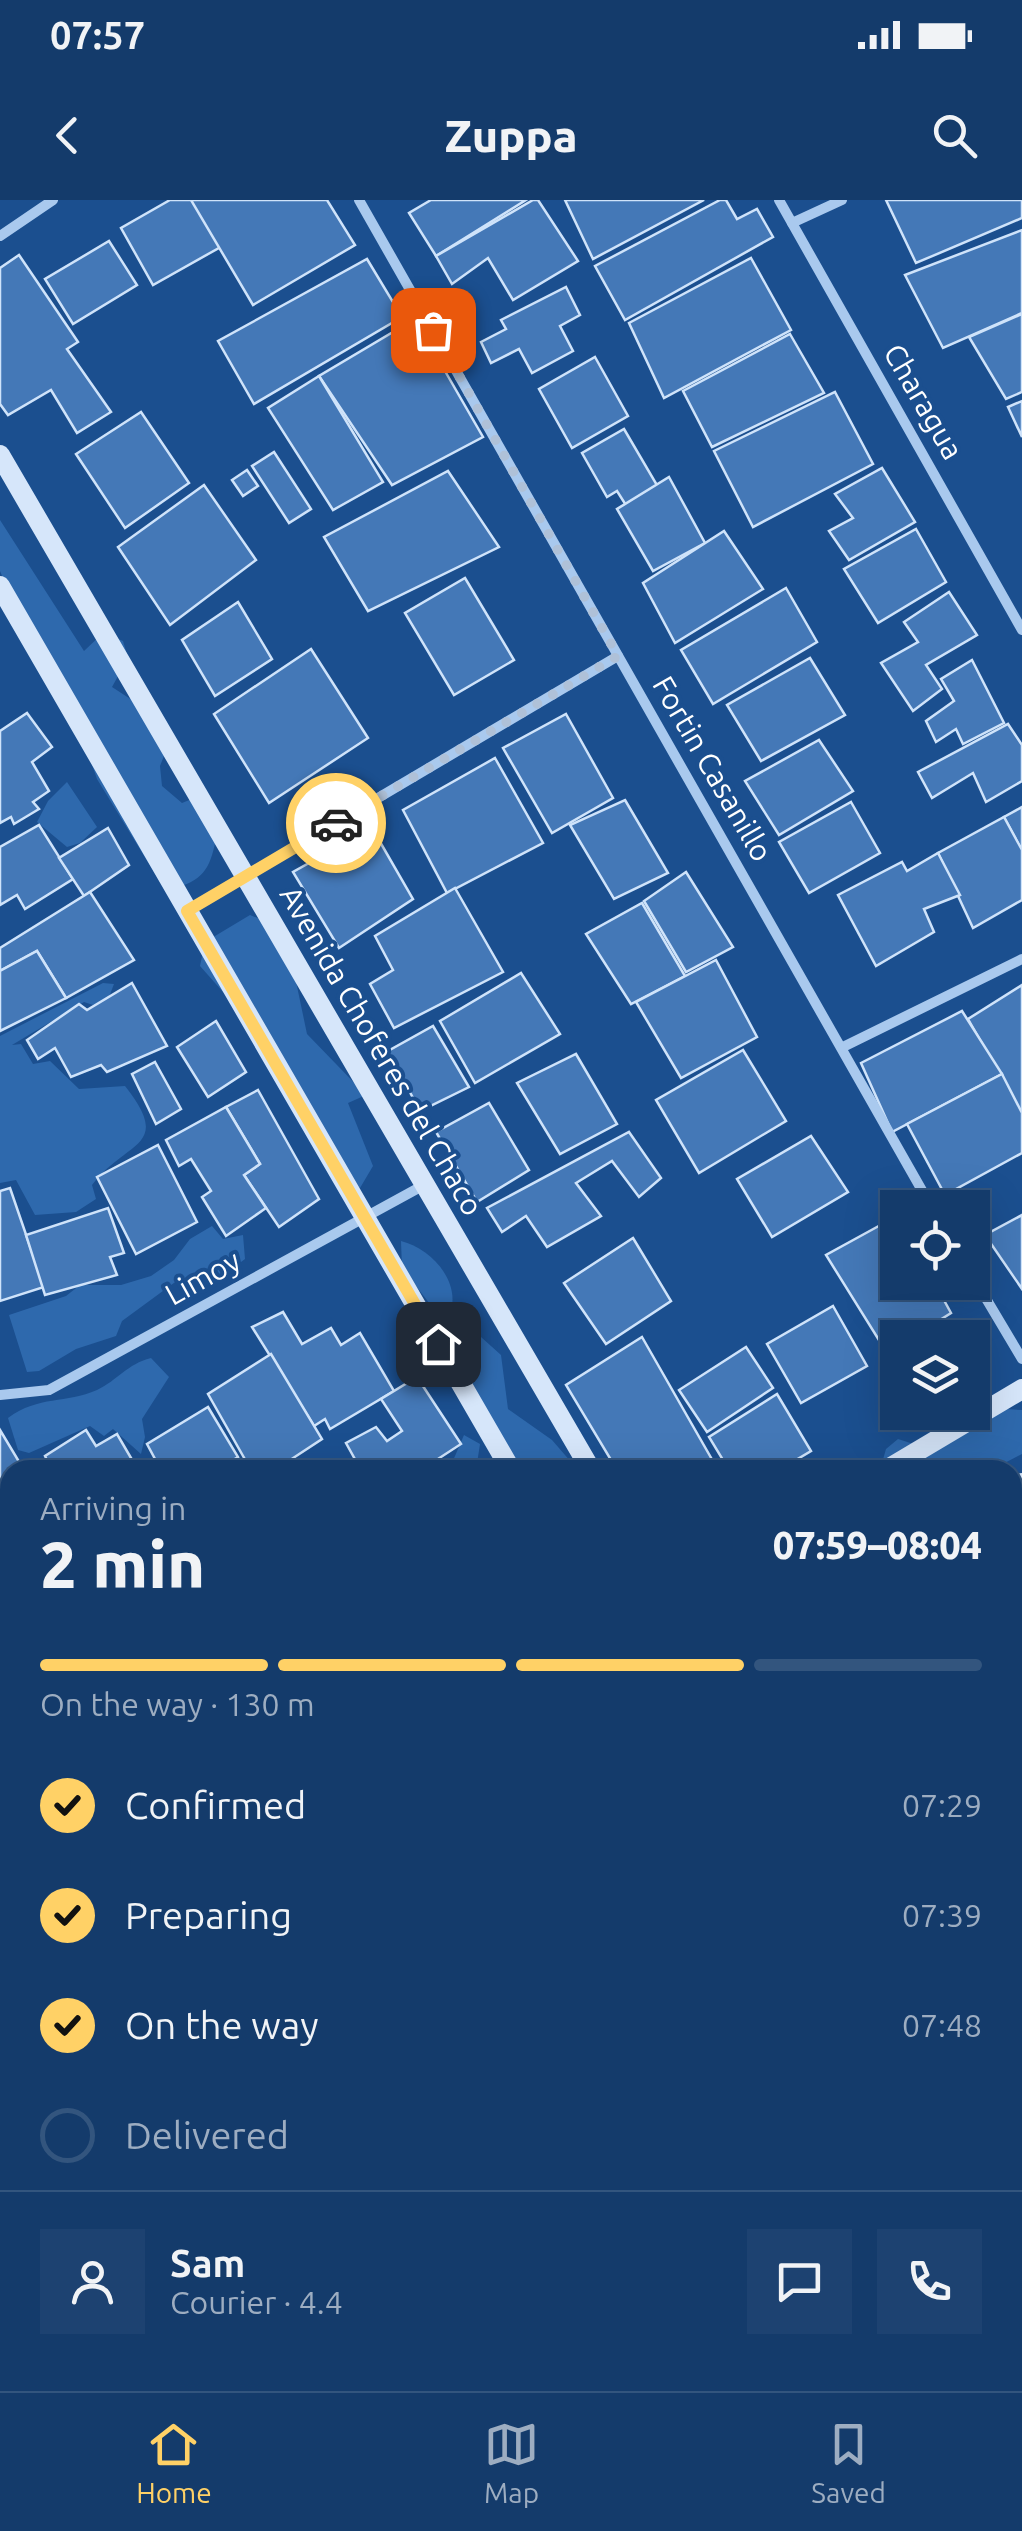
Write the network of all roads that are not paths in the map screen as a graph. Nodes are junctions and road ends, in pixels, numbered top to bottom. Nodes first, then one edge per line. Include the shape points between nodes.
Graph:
1 (53, 200) edge
2 (359, 200) edge
3 (779, 200) edge
4 (842, 200) edge
5 (792, 223) junction
6 (0, 236) edge
7 (0, 454) edge
8 (0, 586) edge
9 (1022, 630) edge
10 (618, 656) junction
11 (245, 877) junction
12 (187, 911) junction
13 (1022, 959) edge
14 (843, 1047) junction
15 (424, 1185) junction
16 (922, 1190) edge
17 (366, 1218) junction
18 (987, 1300) edge
19 (1022, 1359) edge
20 (1022, 1389) edge
21 (0, 1395) edge
22 (505, 1460) edge
23 (585, 1460) edge
24 (903, 1460) edge

1 - 6 street
2 - 10 street, Fortin Casanillo
3 - 5 street, Charagua
4 - 5 street
5 - 9 street, Charagua
7 - 11 street, Avenida Choferes del Chaco
8 - 12 street
10 - 11 street
10 - 14 street, Fortin Casanillo
11 - 12 street
11 - 15 street, Avenida Choferes del Chaco
12 - 17 street
13 - 14 street
14 - 16 street, Fortin Casanillo
15 - 17 street, Limoy
15 - 23 street, Avenida Choferes del Chaco
17 - 21 street, Limoy via 49,1390
17 - 22 street
18 - 19 street
20 - 24 street

